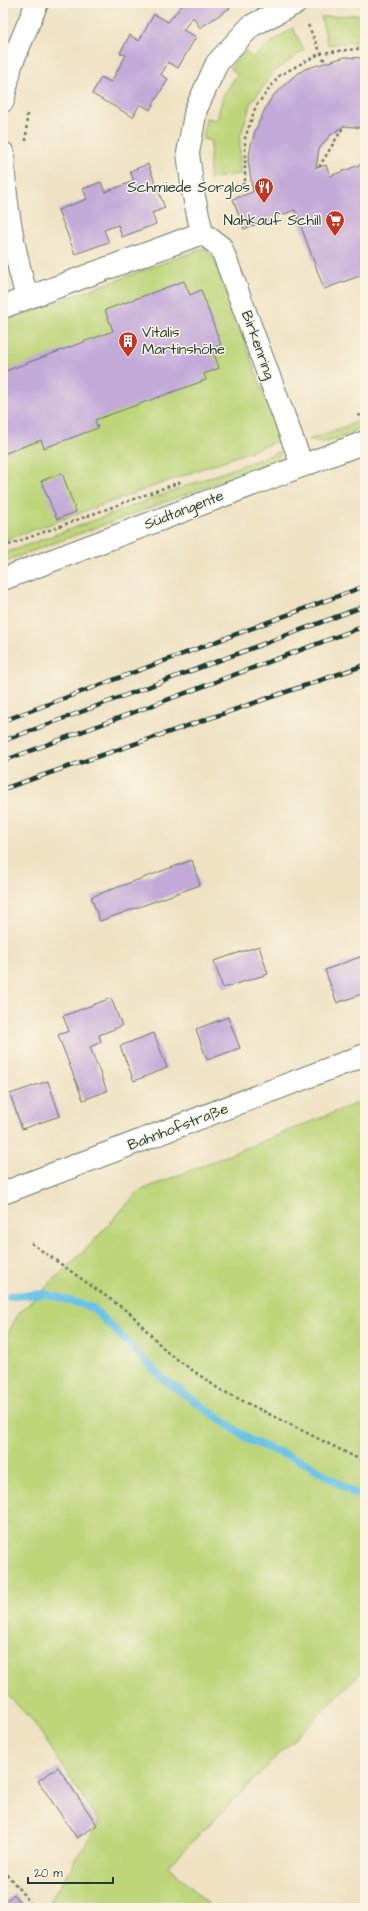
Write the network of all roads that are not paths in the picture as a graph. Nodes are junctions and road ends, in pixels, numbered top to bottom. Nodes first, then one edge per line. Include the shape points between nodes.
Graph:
1 (37, 3) edge
2 (296, 3) edge
3 (3, 101) edge
4 (3, 153) edge
5 (202, 233) junction
6 (27, 298) junction
7 (3, 307) edge
8 (365, 442) edge
9 (302, 465) junction
10 (3, 580) edge
11 (365, 1055) edge
12 (4, 1196) edge

1 - 3 street via 11,65
2 - 5 street via 251,26 217,63 196,109 188,153
4 - 6 street via 14,252
5 - 6 street
5 - 9 street, Birkenring via 221,246
6 - 7 street
8 - 9 street, Südtangente
9 - 10 street, Südtangente
11 - 12 street, Bahnhofstraße

